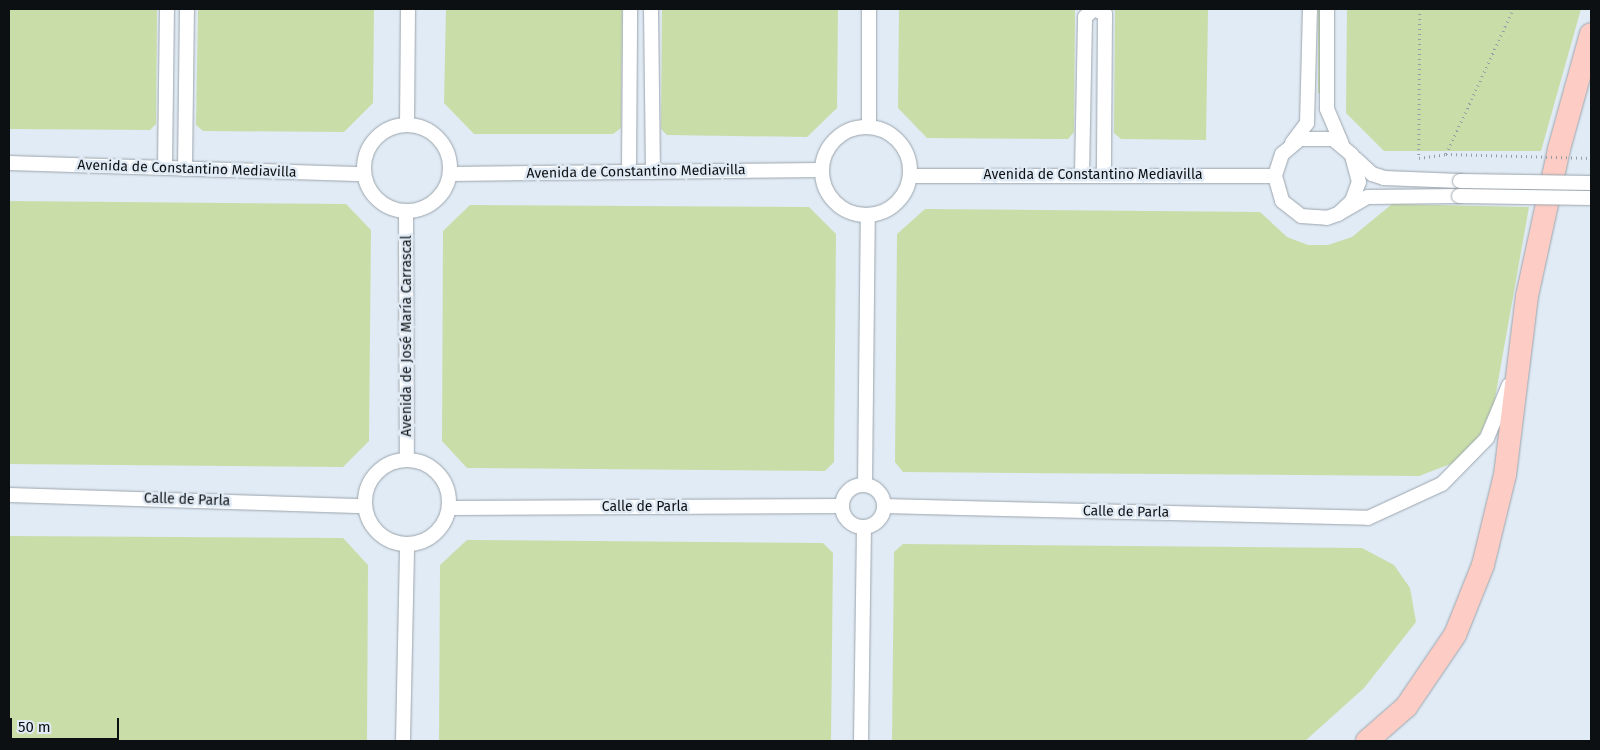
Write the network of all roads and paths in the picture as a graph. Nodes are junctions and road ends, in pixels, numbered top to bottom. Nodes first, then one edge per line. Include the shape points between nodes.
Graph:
1 (166, 9) edge
2 (187, 9) edge
3 (408, 9) edge
4 (630, 9) edge
5 (650, 9) edge
6 (869, 9) edge
7 (1310, 9) edge
8 (1327, 9) edge
9 (1420, 9) edge
10 (1513, 9) edge
11 (1591, 34) edge
12 (407, 124) junction
13 (869, 127) junction
14 (1290, 145) junction
15 (1347, 150) junction
16 (1446, 154) junction
17 (1591, 158) edge
18 (9, 164) edge
19 (165, 168) junction
20 (185, 168) junction
21 (822, 170) junction
22 (629, 171) junction
23 (653, 172) junction
24 (364, 174) junction
25 (450, 174) junction
26 (1082, 175) junction
27 (1104, 175) junction
28 (910, 176) junction
29 (1275, 176) junction
30 (1591, 183) edge
31 (1591, 198) edge
32 (406, 211) junction
33 (1338, 214) junction
34 (868, 215) junction
35 (1516, 368) junction
36 (407, 460) junction
37 (865, 485) junction
38 (9, 495) edge
39 (365, 506) junction
40 (842, 506) junction
41 (884, 506) junction
42 (449, 508) junction
43 (864, 527) junction
44 (408, 544) junction
45 (403, 741) edge
46 (861, 741) edge
47 (1367, 741) edge

1 - 19 street
2 - 20 street
3 - 12 street
4 - 22 street
5 - 23 street
6 - 13 street
7 - 14 street via 1307,123
8 - 15 street via 1327,109
9 - 16 path via 1419,158
10 - 16 path
11 - 35 main road via 1559,149
12 - 24 street via 375,139 368,150
12 - 25 street via 422,127 440,140 450,159
13 - 21 street via 849,130 833,142
13 - 28 street via 888,133 903,147
14 - 15 street via 1322,136
14 - 29 street
15 - 30 street, bridge via 1372,174 1384,178
15 - 33 street via 1359,182 1352,200
16 - 17 path, bridge
18 - 19 street, Avenida de Constantino Mediavilla
19 - 20 street, Avenida de Constantino Mediavilla
20 - 24 street, Avenida de Constantino Mediavilla
21 - 23 street, Avenida de Constantino Mediavilla
21 - 34 street via 826,190 839,206
22 - 23 street, Avenida de Constantino Mediavilla
22 - 25 street, Avenida de Constantino Mediavilla
24 - 32 street via 383,204
25 - 32 street via 440,197 425,208
26 - 27 street, Avenida de Constantino Mediavilla
26 - 27 street via 1085,17 1094,9 1105,14
26 - 28 street, Avenida de Constantino Mediavilla
27 - 29 street, Avenida de Constantino Mediavilla
28 - 34 street via 896,204
29 - 33 street via 1282,200 1301,216 1314,219
31 - 33 street, bridge via 1368,197
32 - 36 street, Avenida de José María Carrascal
34 - 37 street
35 - 41 street, Calle de Parla via 1487,438 1442,484 1368,518
35 - 47 main road via 1505,475 1483,565 1455,635 1406,707
36 - 39 street via 381,469 369,486
36 - 42 street via 434,470 448,493
37 - 40 street via 847,492
37 - 41 street via 877,491
38 - 39 street, Calle de Parla
39 - 44 street via 368,518 384,538
40 - 42 street, Calle de Parla
40 - 43 street via 849,523
41 - 43 street via 876,523
42 - 44 street via 439,530
43 - 46 street
44 - 45 street

